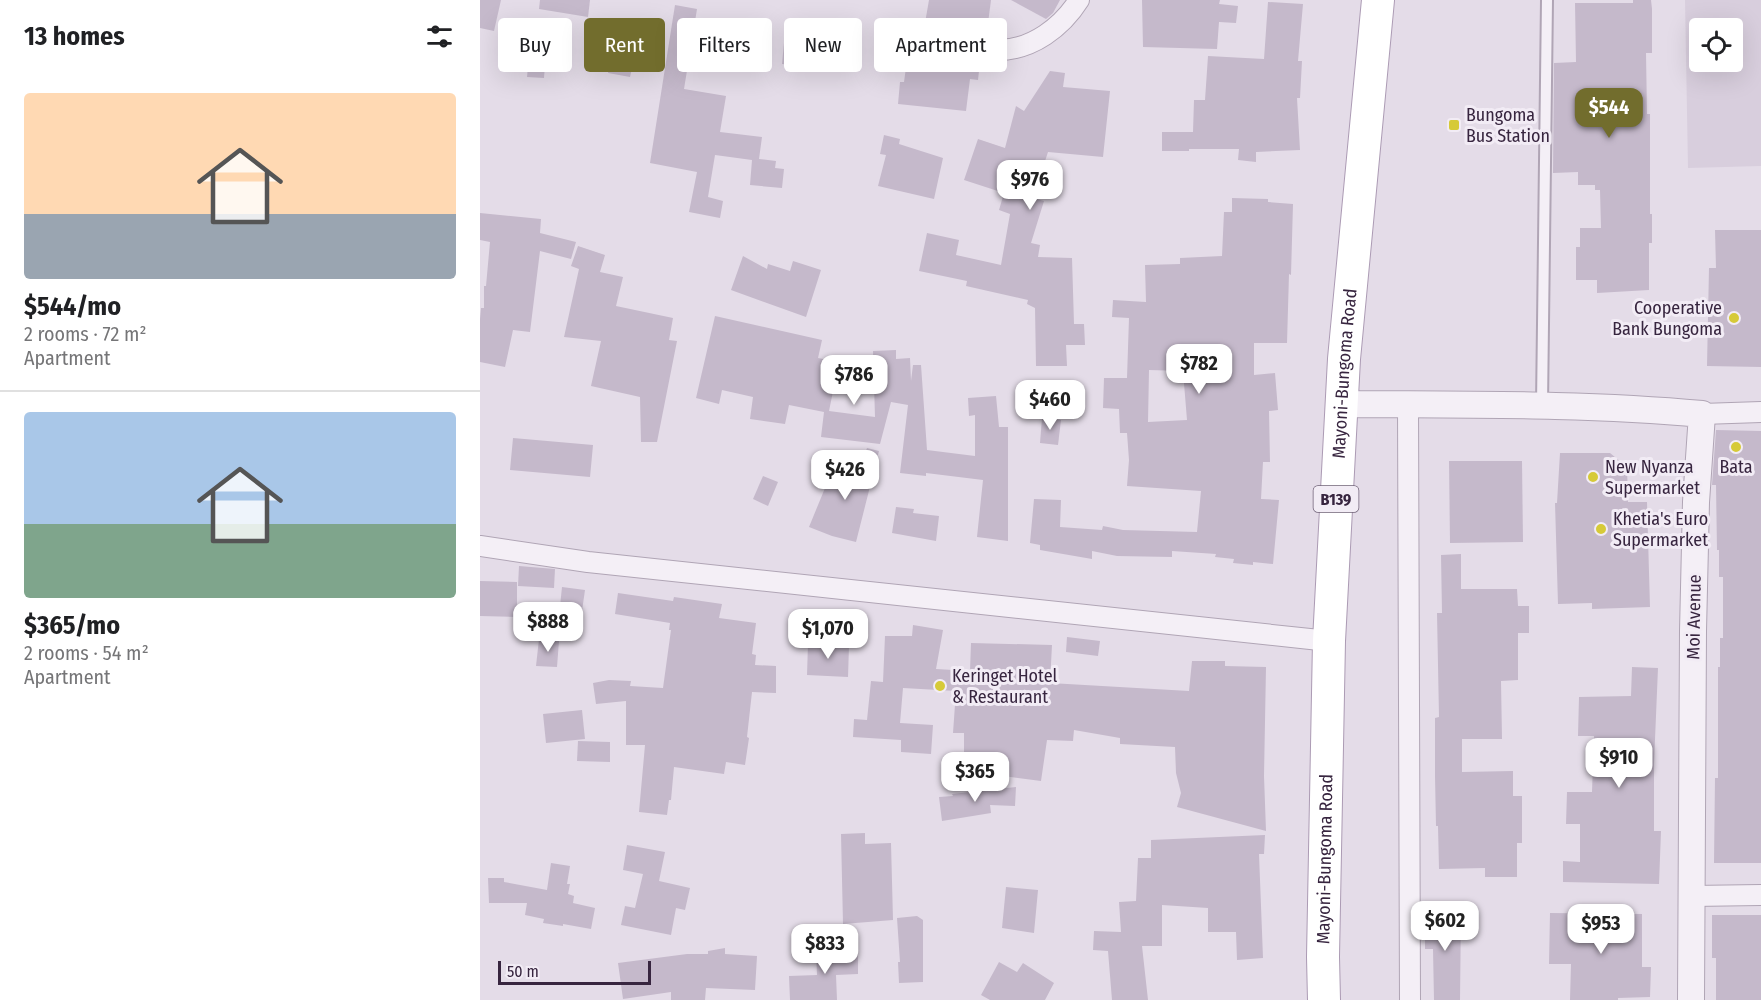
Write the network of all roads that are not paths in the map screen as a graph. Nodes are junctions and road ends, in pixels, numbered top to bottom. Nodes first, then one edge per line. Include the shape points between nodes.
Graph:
1 (1079, 0) edge
2 (1378, 0) edge
3 (1547, 0) edge
4 (1007, 49) edge
5 (1341, 404) junction
6 (1408, 405) junction
7 (1542, 406) junction
8 (1761, 412) edge
9 (1702, 414) junction
10 (480, 546) edge
11 (1329, 641) junction
12 (1761, 895) edge
13 (1692, 896) junction
14 (1324, 1000) edge
15 (1410, 1000) edge
16 (1691, 1000) edge

1 - 4 street via 1069,16 1050,32 1024,46
2 - 5 main road, Mayoni-Bungoma Road / B139
3 - 7 lane
5 - 6 street
5 - 11 main road, Mayoni-Bungoma Road / B139
6 - 7 street
6 - 15 street
7 - 9 street
8 - 9 street
9 - 13 street, Moi Avenue via 1693,631
10 - 11 street via 600,564
11 - 14 main road, Mayoni-Bungoma Road / B139
12 - 13 street
13 - 16 street, Moi Avenue

